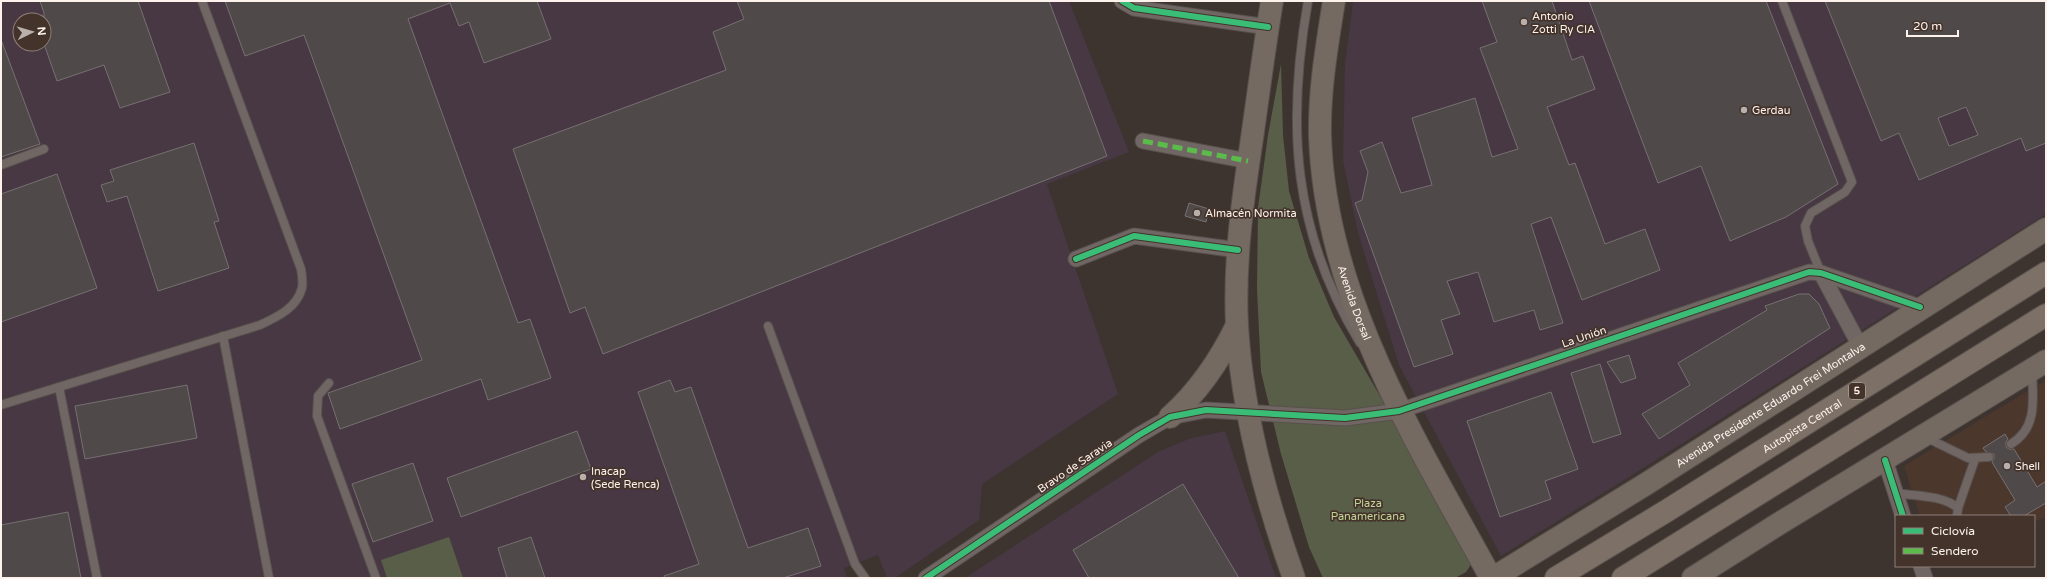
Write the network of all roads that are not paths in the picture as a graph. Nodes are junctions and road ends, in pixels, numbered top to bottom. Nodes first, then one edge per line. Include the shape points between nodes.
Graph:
1 (202, 1) edge
2 (1122, 1) edge
3 (1272, 1) edge
4 (1308, 1) edge
5 (1334, 1) edge
6 (1782, 1) edge
7 (1268, 27) junction
8 (1143, 141) dead end
9 (44, 149) dead end
10 (1248, 161) junction
11 (1, 165) edge
12 (2046, 228) edge
13 (1238, 250) junction
14 (1076, 259) dead end
15 (2046, 272) edge
16 (1821, 273) junction
17 (1920, 307) junction
18 (2046, 315) edge
19 (768, 326) dead end
20 (1237, 326) junction
21 (223, 336) junction
22 (1860, 346) junction
23 (2039, 365) edge
24 (329, 383) dead end
25 (59, 387) junction
26 (1, 405) edge
27 (1399, 411) junction
28 (1249, 412) junction
29 (1170, 417) junction
30 (1922, 436) junction
31 (2011, 444) dead end
32 (1989, 457) dead end
33 (1975, 459) junction
34 (1885, 460) junction
35 (1895, 493) junction
36 (1957, 512) edge
37 (1903, 515) edge
38 (1921, 567) edge
39 (97, 578) edge
40 (269, 578) edge
41 (376, 578) edge
42 (865, 578) edge
43 (926, 578) edge
44 (1294, 578) edge
45 (1492, 578) edge
46 (1556, 578) edge
47 (1623, 578) edge
48 (1693, 578) edge
49 (1925, 578) edge

1 - 21 lane via 301,269 302,288 294,303 284,313 260,325
2 - 7 street via 1134,8
3 - 7 main road
4 - 27 lane via 1296,113 1299,178 1306,216 1318,255 1343,314
5 - 27 main road, Avenida Dorsal via 1323,83 1320,135 1326,196 1344,276
6 - 16 lane via 1852,182 1845,192 1811,213 1805,226
7 - 10 main road
8 - 10 street
9 - 11 lane
10 - 13 main road
12 - 17 main road, Avenida Presidente Eduardo Frei Montalva
13 - 14 street via 1134,236
13 - 20 main road
15 - 46 highway, Autopista Central / 5
16 - 17 street, La Unión
16 - 22 street
16 - 27 street, La Unión via 1800,274
17 - 22 main road, Avenida Presidente Eduardo Frei Montalva
18 - 47 highway
19 - 42 lane via 855,564
20 - 28 main road
20 - 29 main road via 1204,381 1187,402
21 - 25 lane
21 - 40 lane
22 - 45 main road, Avenida Presidente Eduardo Frei Montalva via 1646,484
23 - 30 main road
23 - 31 lane via 2032,418 2025,431
24 - 41 lane via 318,396 317,416
25 - 26 lane
25 - 39 lane
27 - 28 street, La Unión via 1345,418
27 - 45 main road, Avenida Dorsal
28 - 29 street, Bravo de Saravia via 1206,410
28 - 44 main road via 1275,524
29 - 43 street, Bravo de Saravia
30 - 33 lane via 1962,456
30 - 34 main road
32 - 33 lane
33 - 36 lane
34 - 35 street
34 - 48 main road
35 - 36 lane via 1942,499 1950,502
35 - 37 street
38 - 49 street

